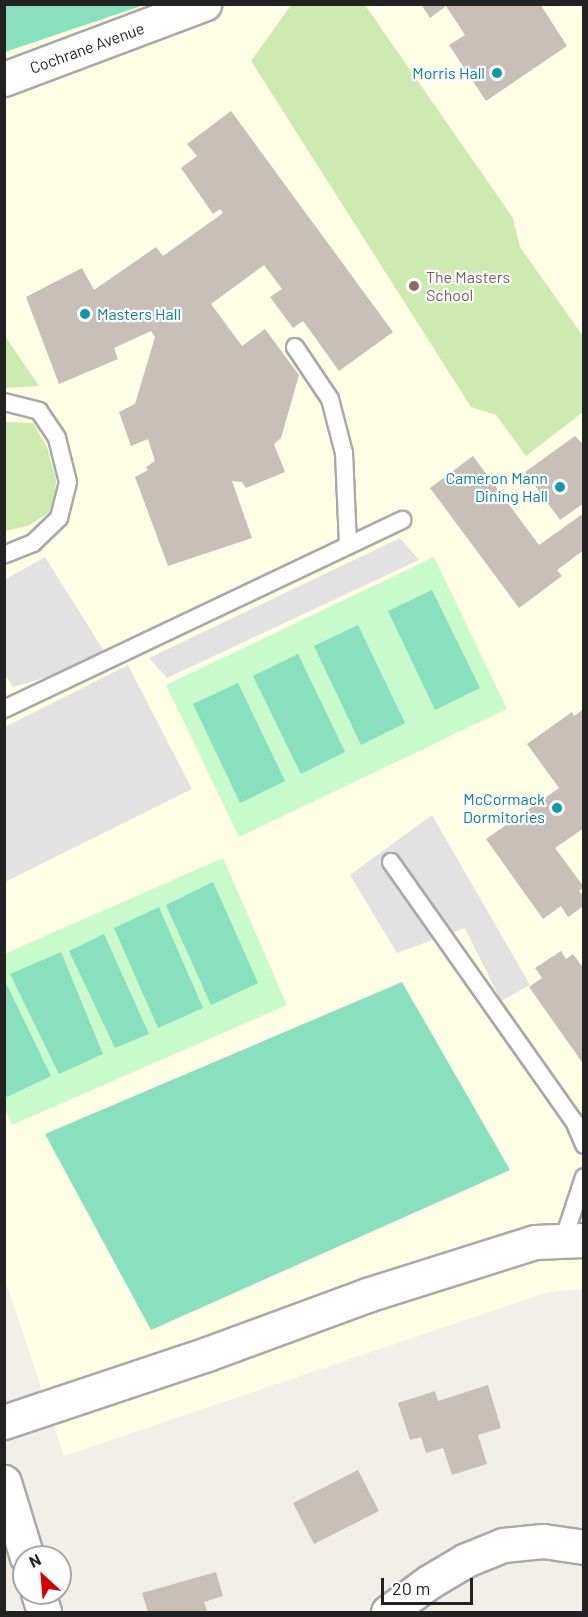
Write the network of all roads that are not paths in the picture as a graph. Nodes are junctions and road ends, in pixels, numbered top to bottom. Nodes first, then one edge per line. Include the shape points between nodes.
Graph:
1 (204, 4) edge
2 (4, 79) edge
3 (295, 347) dead end
4 (4, 402) edge
5 (402, 520) dead end
6 (348, 546) junction
7 (4, 555) edge
8 (4, 709) edge
9 (392, 862) dead end
10 (584, 1145) edge
11 (584, 1177) edge
12 (573, 1240) edge
13 (4, 1422) edge
14 (4, 1482) edge
15 (23, 1545) edge
16 (584, 1547) edge
17 (388, 1612) edge

1 - 2 street, Cochrane Avenue
3 - 6 lane via 330,399 344,453
4 - 7 lane via 39,411 57,438 68,482 58,518 33,543
5 - 6 lane
6 - 8 lane
9 - 10 lane via 574,1121
11 - 12 lane
12 - 13 street via 535,1242 367,1295
14 - 15 street
16 - 17 street via 543,1541 503,1545 466,1560

